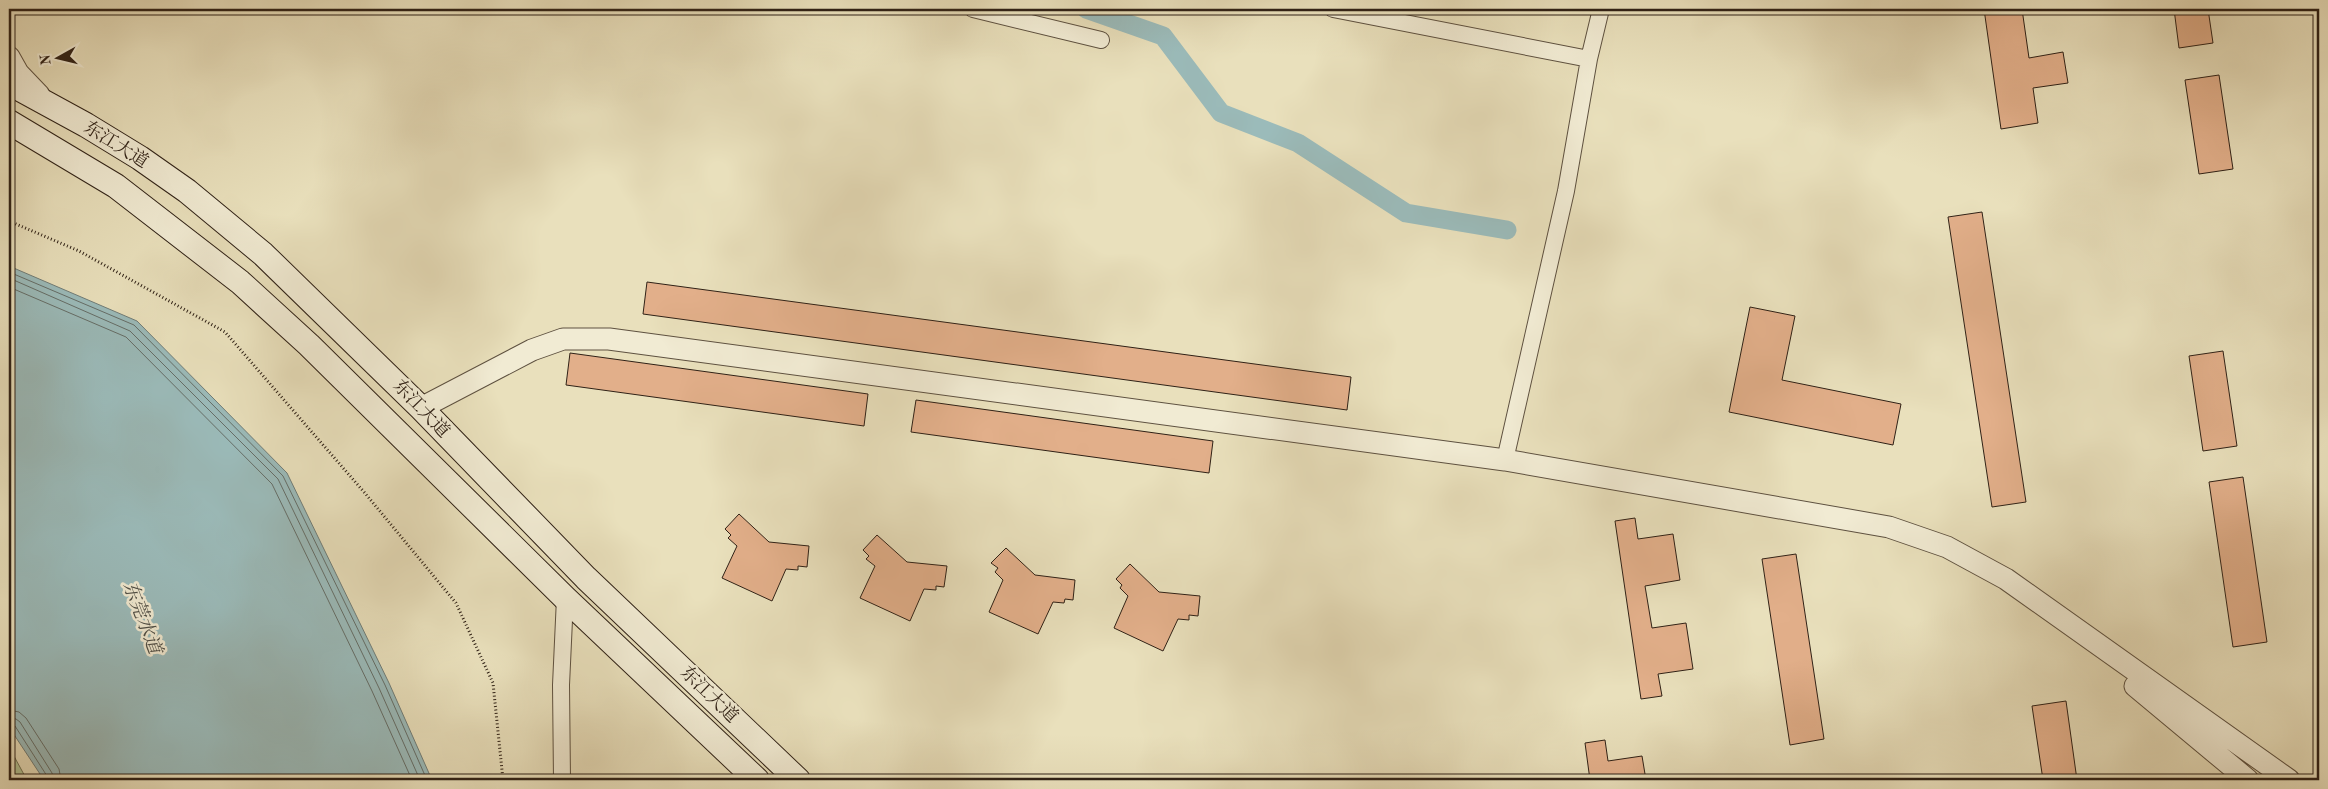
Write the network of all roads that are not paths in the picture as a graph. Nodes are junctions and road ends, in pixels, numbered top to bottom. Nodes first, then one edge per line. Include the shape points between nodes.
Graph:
1 (973, 9) edge
2 (1333, 9) edge
3 (1601, 9) edge
4 (1101, 40) dead end
5 (9, 57) edge
6 (1589, 59) junction
7 (9, 83) edge
8 (48, 104) junction
9 (9, 122) edge
10 (421, 408) junction
11 (1505, 460) junction
12 (2006, 579) junction
13 (565, 598) junction
14 (562, 780) edge
15 (757, 780) edge
16 (798, 780) edge
17 (2248, 780) edge
18 (2289, 780) edge

1 - 4 street
2 - 6 street
3 - 6 street
5 - 8 street via 18,74
6 - 11 street via 1566,192
7 - 8 main road, 东江大道
8 - 10 main road, 东江大道 via 188,191 264,254
9 - 13 main road, 东江大道 via 116,186 240,282 309,345
10 - 11 street via 532,350 563,339 609,339
10 - 16 main road, 东江大道 via 586,578
11 - 12 street via 1889,527 1947,547
12 - 17 street
12 - 18 street
13 - 14 street via 561,685
13 - 15 main road, 东江大道

